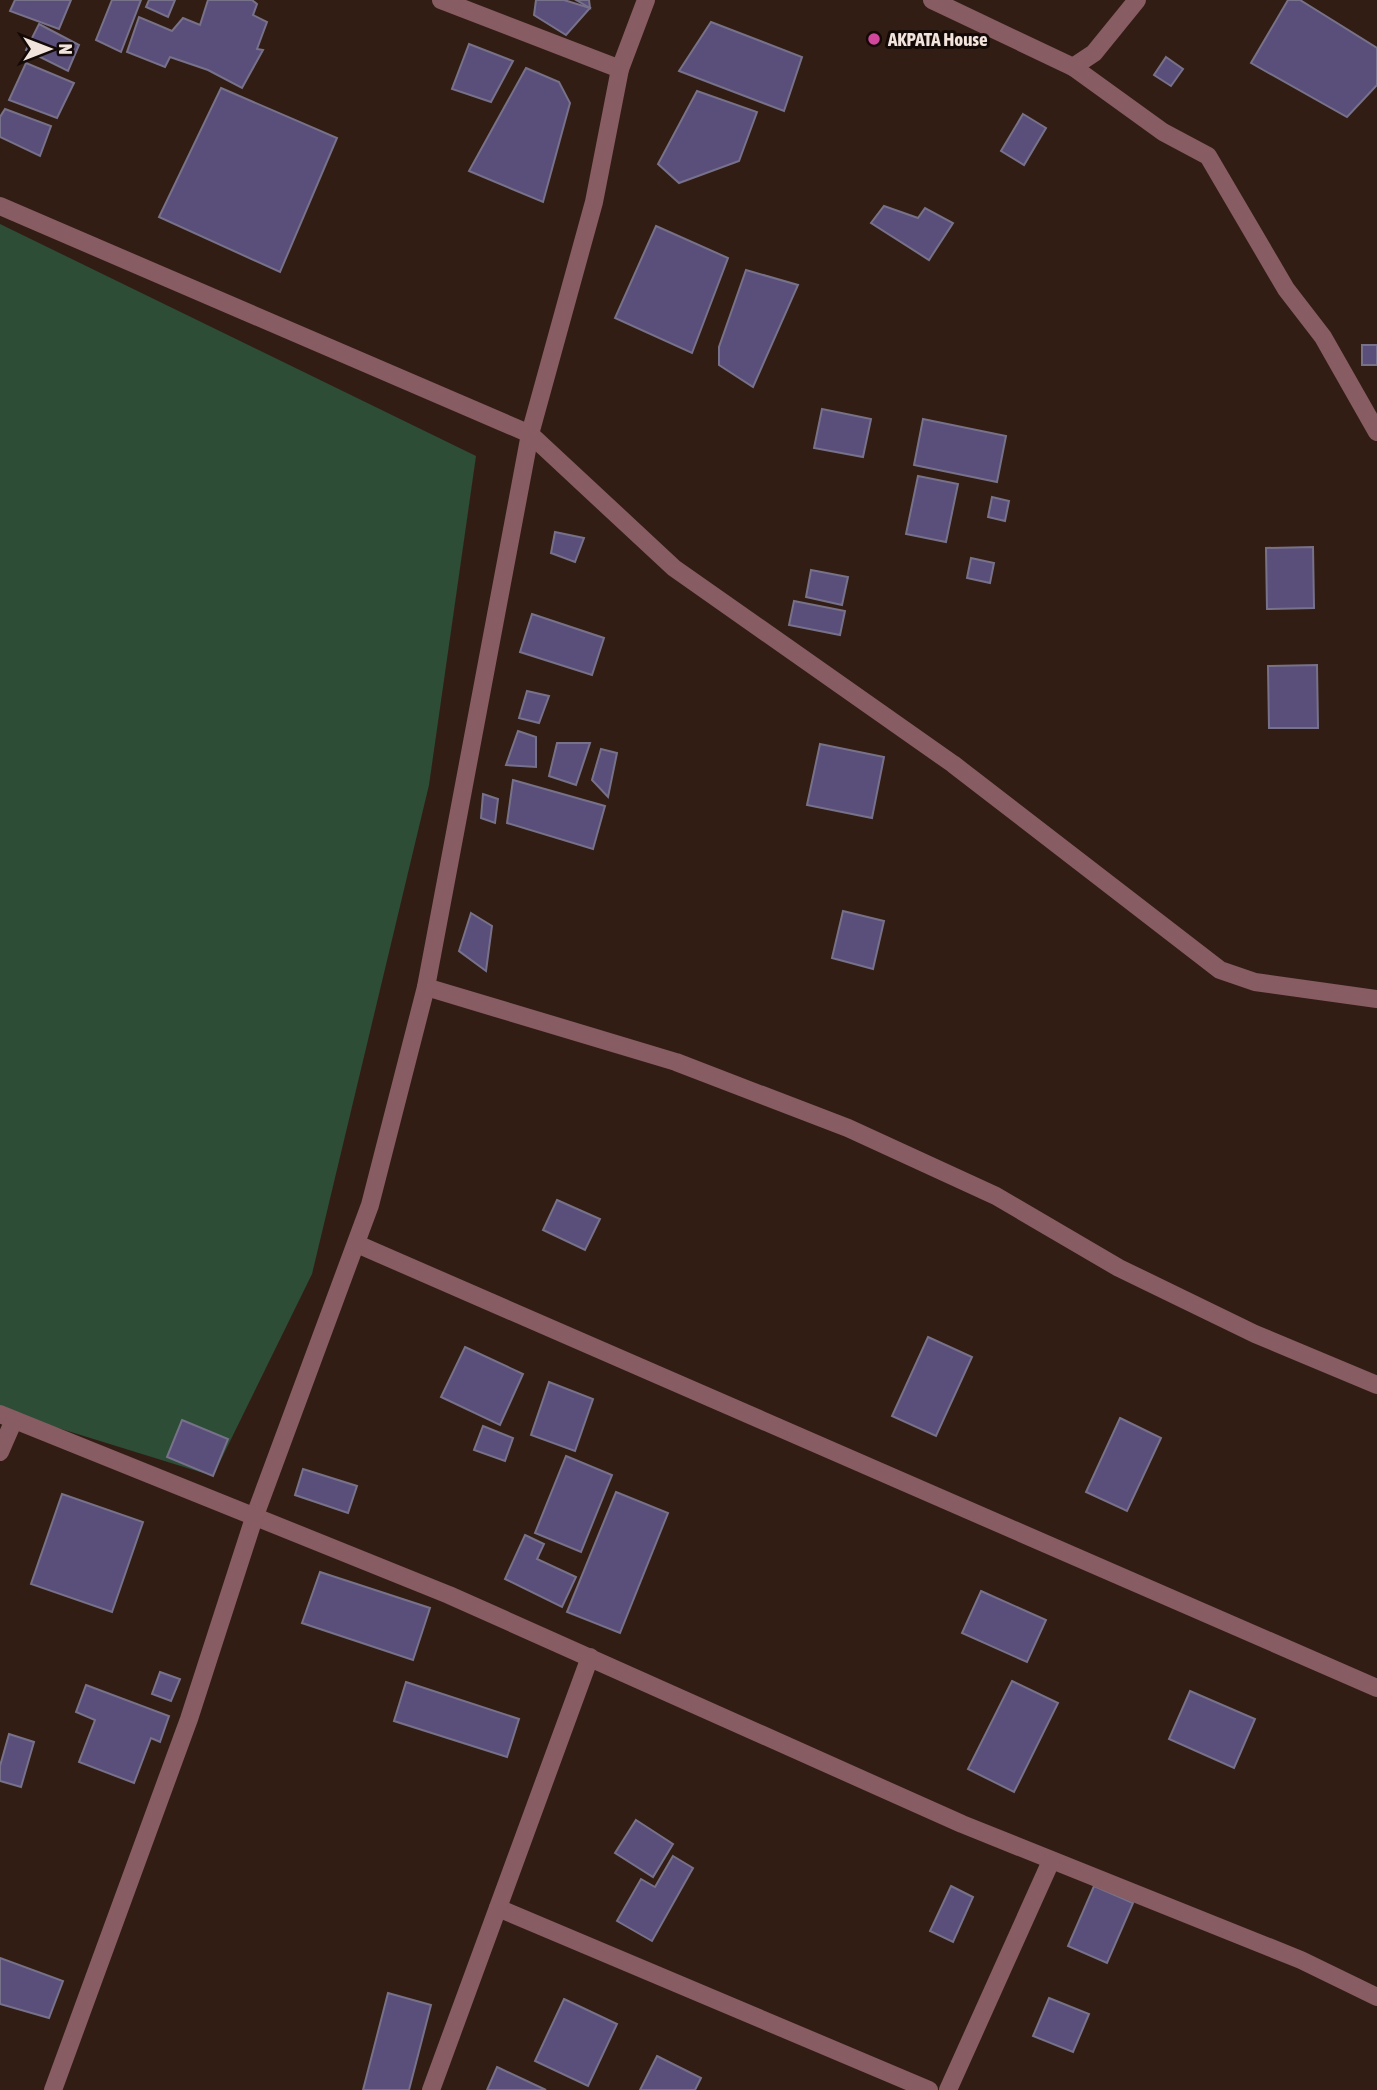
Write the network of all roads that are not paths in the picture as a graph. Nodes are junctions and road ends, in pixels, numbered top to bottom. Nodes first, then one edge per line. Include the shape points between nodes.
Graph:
1 (441, 0) edge
2 (646, 0) edge
3 (932, 0) edge
4 (1137, 0) edge
5 (1073, 67) junction
6 (620, 69) junction
7 (0, 206) edge
8 (1377, 432) edge
9 (530, 434) junction
10 (426, 987) junction
11 (1377, 999) edge
12 (357, 1244) junction
13 (1377, 1385) edge
14 (7, 1417) edge
15 (0, 1452) edge
16 (254, 1518) junction
17 (590, 1657) junction
18 (1377, 1688) edge
19 (1051, 1861) junction
20 (498, 1908) junction
21 (1377, 1997) edge
22 (53, 2090) edge
23 (431, 2090) edge
24 (929, 2090) edge
25 (948, 2090) edge

1 - 6 street
2 - 6 street
3 - 5 street
4 - 5 street via 1094,53
5 - 8 street via 1163,132 1209,156
6 - 9 street via 594,202
7 - 9 street
9 - 10 street
9 - 11 street via 674,568 953,764 1220,970 1255,982
10 - 12 street
10 - 13 street via 676,1062 848,1128 996,1196 1131,1274 1255,1334
12 - 16 street
12 - 18 street
14 - 15 street
14 - 16 street
16 - 17 street
16 - 22 street via 190,1719
17 - 19 street
17 - 20 street
19 - 21 street via 1301,1960
19 - 25 street
20 - 23 street
20 - 24 street

